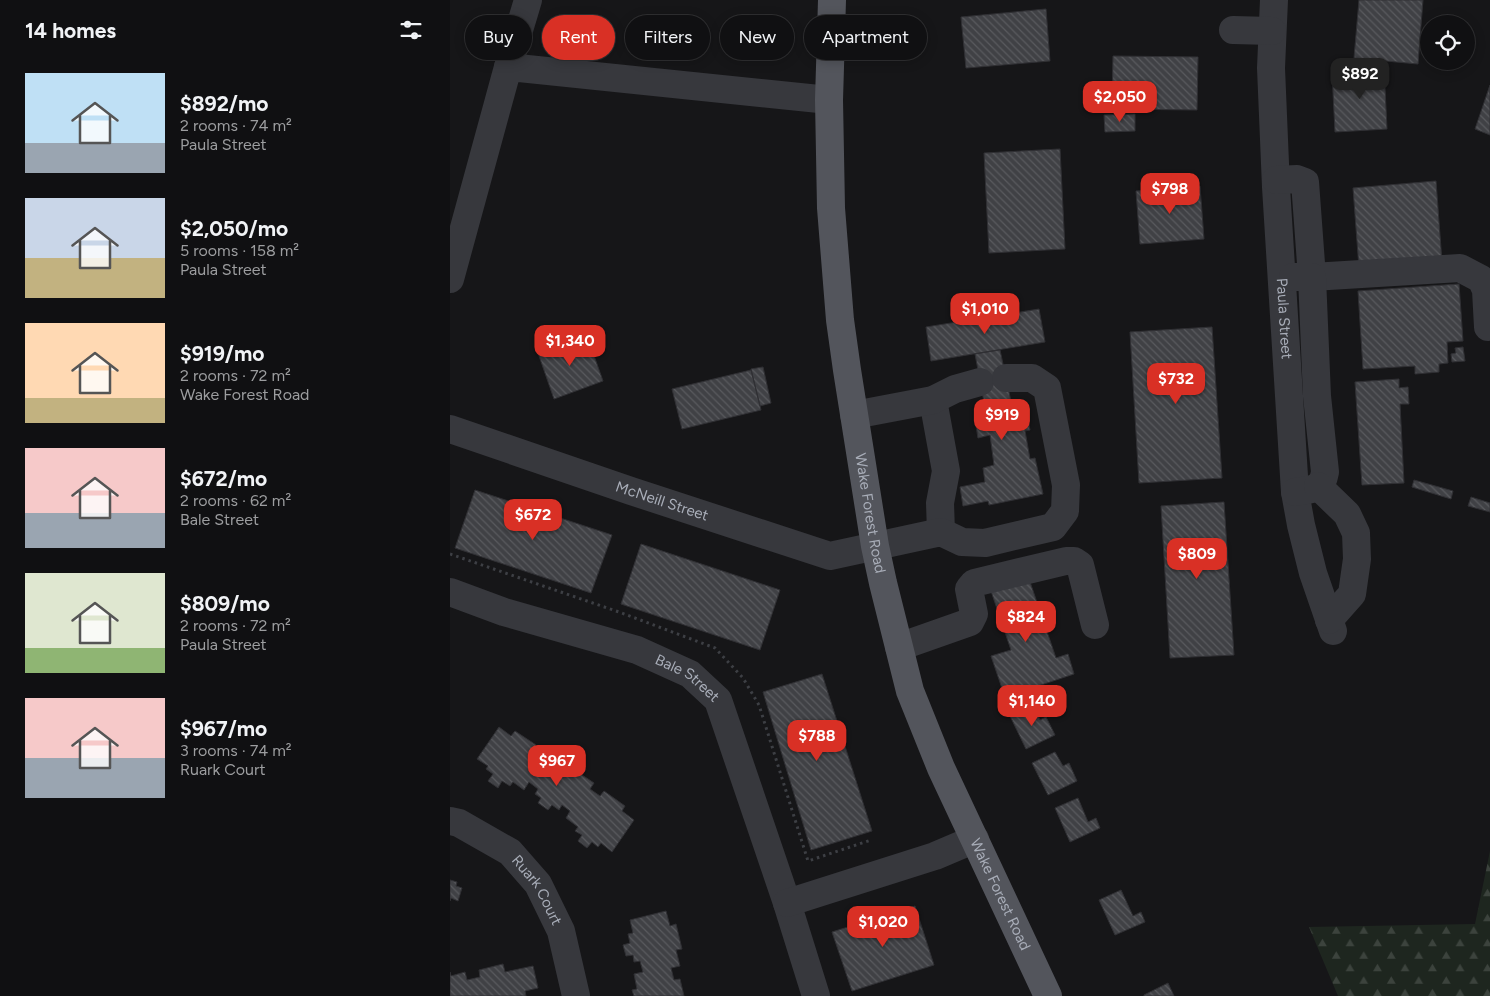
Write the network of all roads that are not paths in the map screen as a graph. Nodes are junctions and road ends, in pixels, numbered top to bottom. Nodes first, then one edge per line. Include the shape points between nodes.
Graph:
1 (528, 0) edge
2 (832, 0) edge
3 (1274, 0) edge
4 (1233, 30) dead end
5 (1272, 31) junction
6 (508, 67) junction
7 (829, 100) junction
8 (1276, 180) junction
9 (1282, 277) junction
10 (1312, 277) junction
11 (450, 279) edge
12 (1488, 327) dead end
13 (1317, 396) junction
14 (934, 400) junction
15 (1289, 400) junction
16 (854, 415) junction
17 (450, 429) edge
18 (1307, 489) junction
19 (941, 532) junction
20 (875, 546) junction
21 (450, 592) edge
22 (1095, 625) dead end
23 (899, 648) junction
24 (450, 821) edge
25 (975, 839) junction
26 (787, 903) junction
27 (576, 996) edge
28 (816, 996) edge
29 (1048, 996) edge

1 - 6 street
2 - 7 main road, Wake Forest Road
3 - 5 street, Paula Street
4 - 5 street
5 - 8 street, Paula Street
6 - 7 street
6 - 11 street
7 - 16 main road, Wake Forest Road via 834,260
8 - 9 street, Paula Street
8 - 10 street via 1305,182
9 - 10 street
9 - 15 street, Paula Street
10 - 12 street via 1460,268 1481,278 1486,290
10 - 13 street
13 - 15 street
13 - 18 street via 1325,472 1323,482
14 - 16 street
14 - 19 street via 946,471 940,503
14 - 19 street via 956,389 993,380 1032,378 1046,388 1066,486 1065,511 1053,527 985,542 962,542
15 - 18 street, Paula Street
16 - 20 main road, Wake Forest Road
17 - 20 street, McNeill Street via 830,556
18 - 18 street, Paula Street via 1301,525 1331,626 1352,594 1357,559 1356,533 1347,514
19 - 20 street, McNeill Street
20 - 23 main road, Wake Forest Road
21 - 26 street, Bale Street via 504,612 636,650 690,674 718,700
22 - 23 street via 1080,565 1066,561 974,583 969,588 974,614 970,622
23 - 25 main road, Wake Forest Road via 910,691 925,730
24 - 27 street, Ruark Court via 510,852 538,884 561,931
25 - 26 street via 935,856
25 - 29 main road, Wake Forest Road
26 - 28 street, Bale Street

